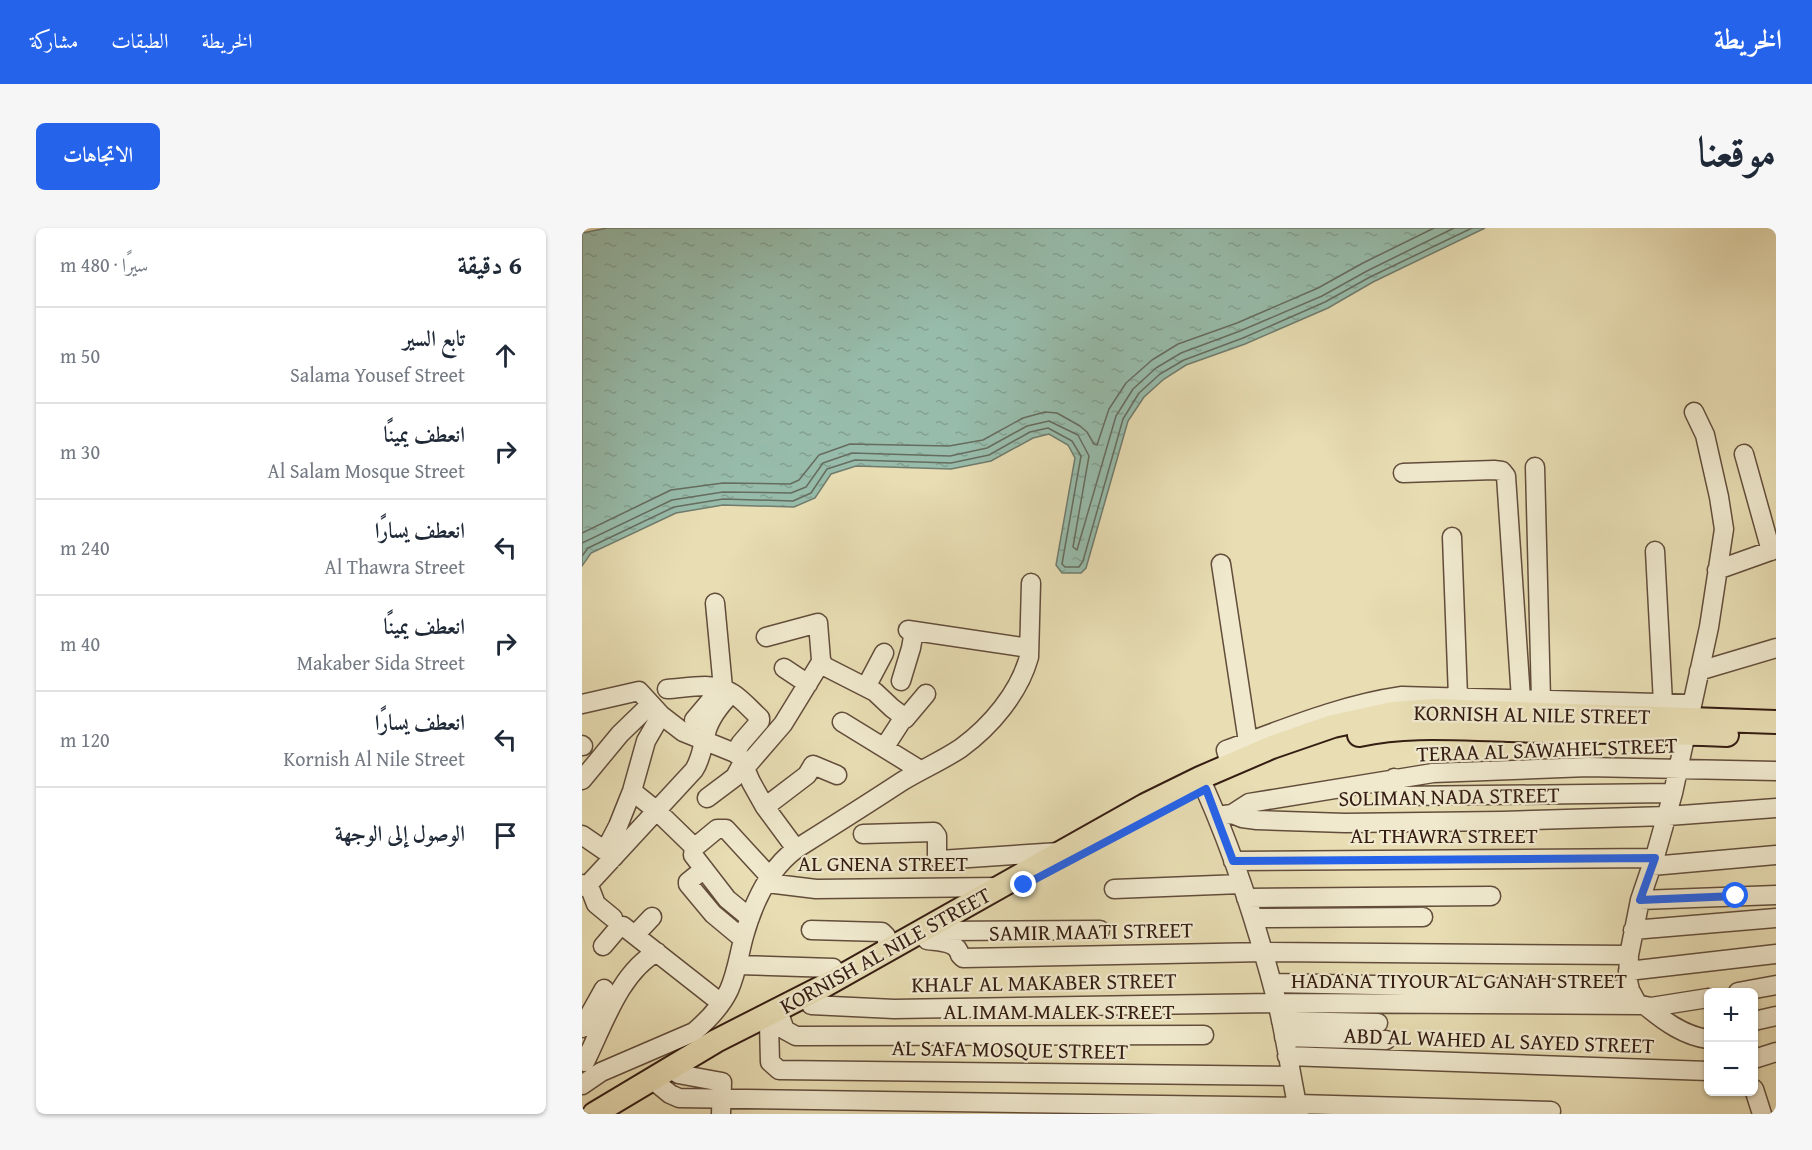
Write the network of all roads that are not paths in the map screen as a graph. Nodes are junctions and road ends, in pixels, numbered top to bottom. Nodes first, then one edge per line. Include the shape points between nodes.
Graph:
1 (1694, 412) dead end
2 (1744, 454) dead end
3 (1535, 467) dead end
4 (1403, 473) dead end
5 (1452, 537) dead end
6 (1774, 550) edge
7 (1655, 551) dead end
8 (1221, 564) dead end
9 (1717, 570) junction
10 (1031, 583) dead end
11 (715, 603) dead end
12 (766, 637) dead end
13 (1029, 648) junction
14 (1776, 648) edge
15 (884, 653) dead end
16 (821, 662) junction
17 (784, 668) dead end
18 (1699, 671) junction
19 (901, 681) dead end
20 (808, 684) junction
21 (866, 687) junction
22 (667, 689) dead end
23 (725, 689) junction
24 (926, 694) dead end
25 (1458, 697) junction
26 (1521, 699) junction
27 (1541, 699) junction
28 (651, 703) junction
29 (1663, 703) junction
30 (582, 704) edge
31 (1689, 718) junction
32 (905, 719) junction
33 (694, 720) dead end
34 (842, 722) dead end
35 (1776, 722) edge
36 (1335, 733) junction
37 (1776, 737) edge
38 (704, 742) junction
39 (1248, 742) junction
40 (884, 748) junction
41 (741, 761) junction
42 (1230, 764) junction
43 (925, 768) junction
44 (1678, 768) junction
45 (1776, 771) edge
46 (837, 775) dead end
47 (1394, 778) junction
48 (582, 780) edge
49 (1206, 789) junction
50 (632, 791) junction
51 (1673, 794) junction
52 (707, 798) dead end
53 (765, 807) junction
54 (1776, 808) edge
55 (657, 811) junction
56 (1225, 815) junction
57 (1668, 816) junction
58 (863, 834) dead end
59 (582, 835) edge
60 (694, 848) junction
61 (796, 849) junction
62 (1064, 851) junction
63 (610, 854) junction
64 (1776, 855) edge
65 (1233, 861) junction
66 (1654, 862) junction
67 (704, 869) junction
68 (769, 880) junction
69 (584, 885) edge
70 (999, 887) junction
71 (1114, 890) dead end
72 (1244, 891) junction
73 (1776, 895) edge
74 (1491, 896) dead end
75 (1640, 900) junction
76 (652, 917) dead end
77 (1423, 917) dead end
78 (613, 918) dead end
79 (750, 918) junction
80 (1253, 918) junction
81 (1776, 918) edge
82 (811, 930) dead end
83 (1100, 930) dead end
84 (1633, 930) junction
85 (635, 935) junction
86 (935, 936) junction
87 (743, 939) junction
88 (603, 946) dead end
89 (889, 951) junction
90 (657, 952) junction
91 (1264, 952) junction
92 (1776, 954) edge
93 (1628, 963) junction
94 (738, 965) junction
95 (840, 978) junction
96 (1272, 983) junction
97 (1776, 985) edge
98 (604, 989) dead end
99 (1758, 989) edge
100 (1630, 990) junction
101 (1704, 998) edge
102 (721, 1003) junction
103 (1277, 1003) junction
104 (811, 1005) junction
105 (1644, 1006) junction
106 (1776, 1016) edge
107 (1758, 1020) edge
108 (775, 1022) junction
109 (1378, 1023) dead end
110 (582, 1028) edge
111 (1283, 1029) junction
112 (1204, 1035) dead end
113 (1704, 1036) edge
114 (1386, 1040) dead end
115 (1776, 1052) edge
116 (1287, 1056) junction
117 (1758, 1058) edge
118 (583, 1061) edge
119 (1704, 1071) edge
120 (601, 1072) junction
121 (1291, 1076) junction
122 (669, 1080) junction
123 (582, 1085) edge
124 (1756, 1096) edge
125 (679, 1106) edge
126 (722, 1106) edge
127 (1298, 1108) edge
128 (1551, 1111) dead end
129 (594, 1114) edge
130 (611, 1114) edge
131 (1762, 1114) edge

1 - 9 street via 1705,435 1723,519
2 - 6 street
3 - 27 street
4 - 26 street via 1494,470 1506,476
5 - 25 street
6 - 9 street
7 - 29 street
8 - 39 street
9 - 18 street
10 - 13 street
11 - 23 street
12 - 16 street via 818,623
13 - 19 street via 911,631 911,648
13 - 43 street via 1025,668 992,720 961,748
14 - 18 street
15 - 21 street
16 - 20 street
16 - 21 street
17 - 20 street
18 - 31 street
20 - 41 street via 783,724
21 - 32 street
22 - 23 street
23 - 33 street
23 - 38 street
23 - 41 street via 760,719
24 - 32 street
25 - 26 street
25 - 39 street via 1402,696 1357,704
26 - 27 street
27 - 29 street
28 - 30 street
28 - 38 street via 690,736
28 - 48 street
28 - 50 street via 646,741
29 - 31 street
31 - 35 main road, KORNISH AL NILE STREET
31 - 36 main road, KORNISH AL NILE STREET via 1435,710 1393,713
31 - 37 main road, KORNISH AL NILE STREET
31 - 44 street
32 - 40 street
34 - 40 street
36 - 42 main road, KORNISH AL NILE STREET
36 - 49 main road, KORNISH AL NILE STREET
38 - 41 street
38 - 55 street via 694,770
39 - 42 street via 1226,750
40 - 43 street
41 - 52 street via 735,777
41 - 53 street
42 - 62 main road, KORNISH AL NILE STREET
43 - 61 street
44 - 45 street, TERAA AL SAWAHEL STREET
44 - 47 street, TERAA AL SAWAHEL STREET via 1588,767
44 - 51 street
46 - 53 street via 813,765 807,775
47 - 51 street via 1395,791 1401,796
47 - 56 street, TERAA AL SAWAHEL STREET via 1249,803
49 - 56 street
49 - 86 main road, KORNISH AL NILE STREET
50 - 55 street
50 - 63 street
51 - 57 street
53 - 61 street
54 - 57 street, SOLIMAN NADA STREET
55 - 60 street
55 - 63 street
56 - 57 street, SOLIMAN NADA STREET via 1257,820 1345,822
56 - 65 street
57 - 66 street
58 - 62 street via 934,832 940,860
59 - 63 street
60 - 67 street via 693,855
60 - 68 street via 717,829 726,829
61 - 68 street via 783,859
62 - 70 main road, KORNISH AL NILE STREET
63 - 69 street
64 - 66 street, AL THAWRA STREET
65 - 66 street, AL THAWRA STREET
65 - 72 street
66 - 75 street
67 - 79 street via 727,899
67 - 87 street via 688,884 713,914
68 - 70 street, AL GNENA STREET via 794,888 816,889
68 - 79 street
69 - 78 street via 596,904
70 - 89 main road, KORNISH AL NILE STREET
71 - 72 street
72 - 74 street
72 - 80 street
73 - 75 street
75 - 84 street
76 - 85 street
77 - 80 street
79 - 87 street
80 - 91 street
81 - 84 street
82 - 89 street via 882,932
83 - 86 street
84 - 93 street
85 - 88 street via 620,926
85 - 90 street
86 - 91 street, SAMIR MAATI STREET via 959,949 963,958
86 - 104 main road, KORNISH AL NILE STREET
87 - 94 street
89 - 95 main road, KORNISH AL NILE STREET
90 - 102 street
90 - 118 street via 626,981
91 - 93 street
91 - 96 street
92 - 93 street
93 - 100 street
94 - 95 street via 833,968
94 - 102 street
95 - 129 main road, KORNISH AL NILE STREET via 716,1041
96 - 100 street
96 - 103 street
97 - 99 street
98 - 110 street
100 - 105 street via 1637,1003
101 - 105 street, HADANA TIYOUR AL GANAH STREET
102 - 120 street via 694,1032
103 - 104 street, KHALF AL MAKABER STREET via 894,1009
103 - 105 street, HADANA TIYOUR AL GANAH STREET
103 - 111 street
104 - 108 main road, KORNISH AL NILE STREET
105 - 113 street via 1666,1023
106 - 107 street
108 - 112 street, AL IMAM MALEK STREET via 795,1036
108 - 121 street, AL SAFA MOSQUE STREET via 770,1062 779,1070
108 - 122 main road, KORNISH AL NILE STREET
109 - 111 street
111 - 114 street
111 - 116 street
115 - 117 street
116 - 119 street, ABD AL WAHED AL SAYED STREET
116 - 121 street
118 - 120 street
120 - 123 street
121 - 127 street
122 - 125 street via 670,1094
122 - 126 street via 721,1082
122 - 130 main road, KORNISH AL NILE STREET
124 - 131 street
125 - 126 street
126 - 127 street
127 - 128 street

